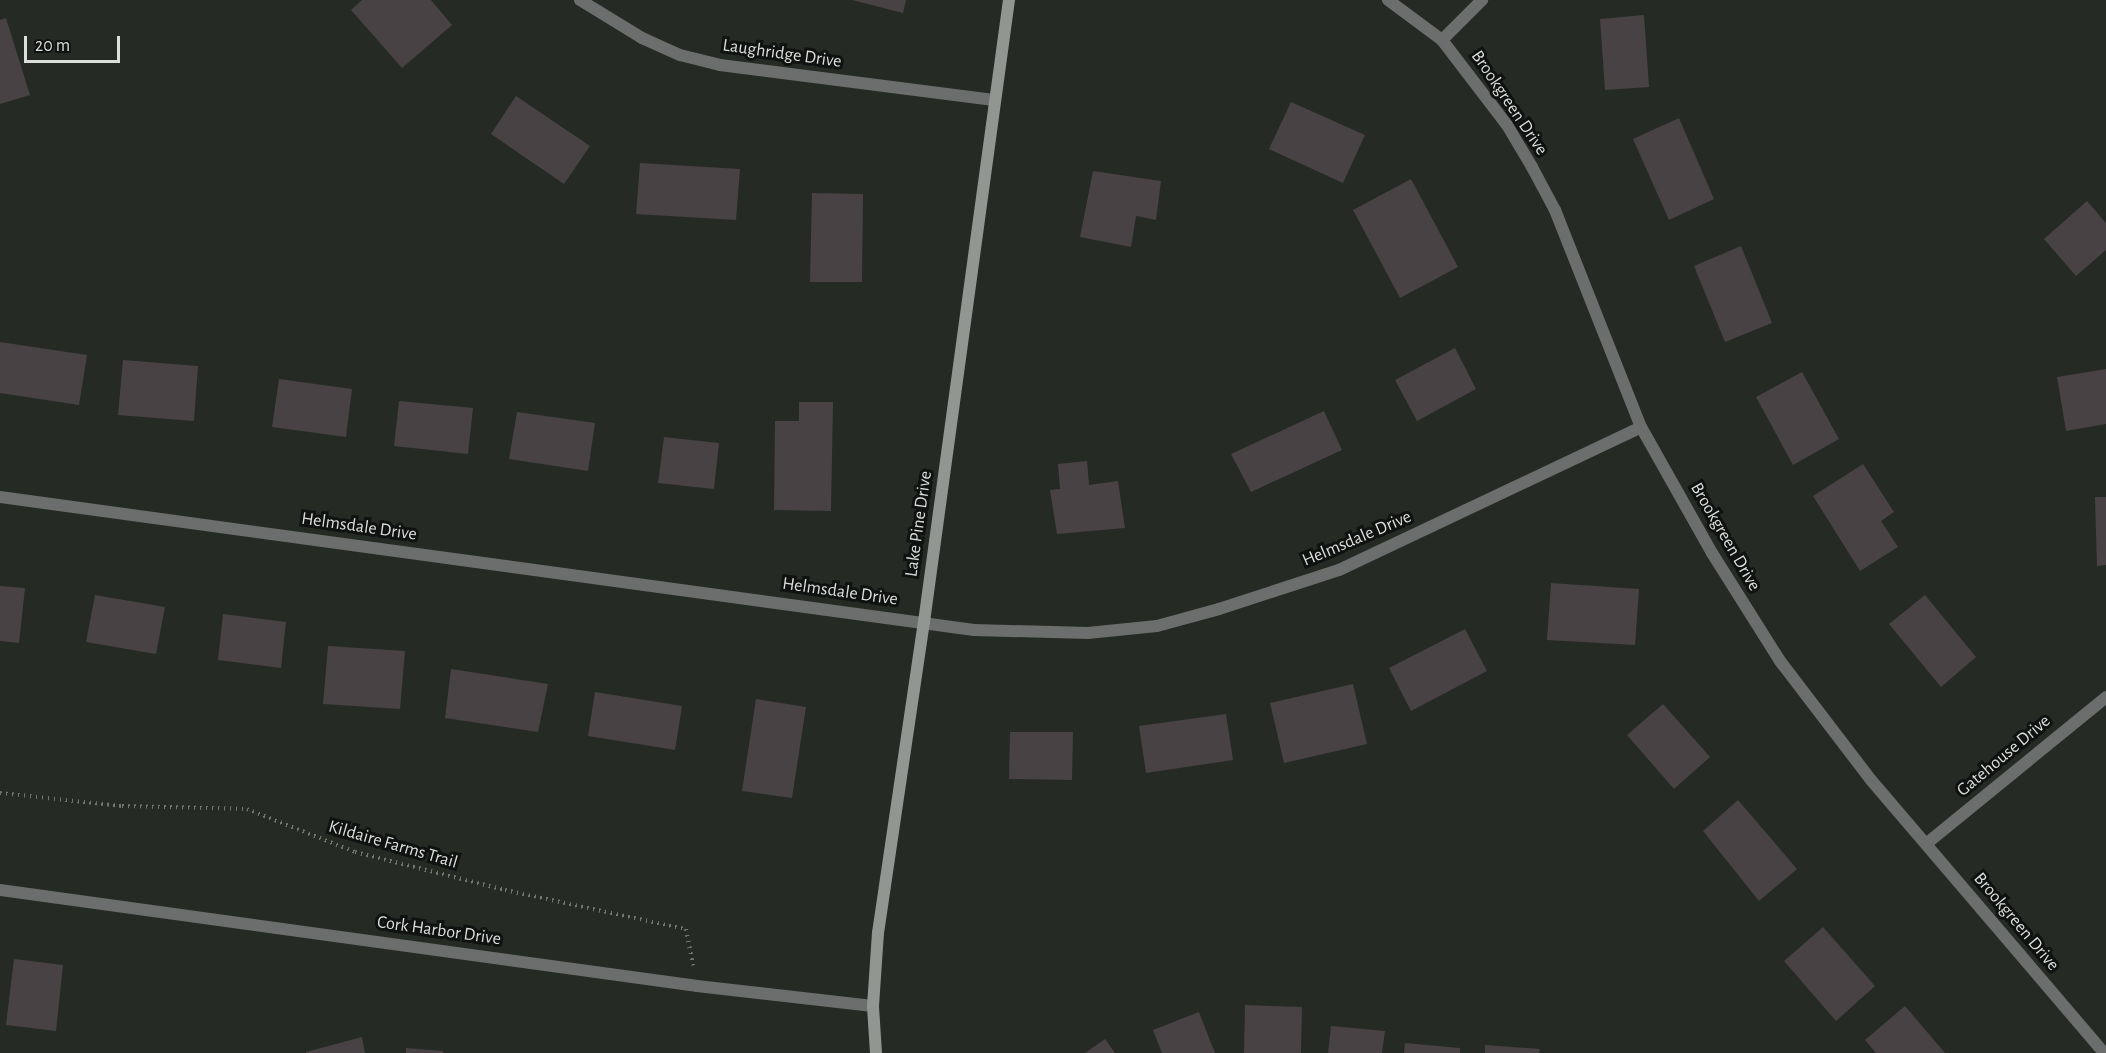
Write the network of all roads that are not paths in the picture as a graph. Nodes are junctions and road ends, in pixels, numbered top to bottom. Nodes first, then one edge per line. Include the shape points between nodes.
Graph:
1 (580, 0) edge
2 (1009, 0) edge
3 (1388, 0) edge
4 (1482, 0) edge
5 (1442, 39) junction
6 (994, 100) junction
7 (1641, 427) junction
8 (0, 497) edge
9 (924, 622) junction
10 (2106, 697) edge
11 (1926, 844) junction
12 (0, 890) edge
13 (873, 1006) junction
14 (876, 1053) edge
15 (2104, 1053) edge

1 - 6 street, Laughridge Drive via 642,38 680,55 720,65
2 - 6 street, Lake Pine Drive
3 - 5 street, Brookgreen Drive
4 - 5 street
5 - 7 street, Brookgreen Drive via 1506,125 1555,210
6 - 9 street, Lake Pine Drive
7 - 9 street, Helmsdale Drive via 1339,570 1209,612 1157,626 1088,633 974,630
7 - 11 street, Brookgreen Drive via 1780,661
8 - 9 street, Helmsdale Drive
9 - 13 street, Lake Pine Drive via 878,933
10 - 11 street, Gatehouse Drive
11 - 15 street, Brookgreen Drive
12 - 13 street, Cork Harbor Drive via 697,986
13 - 14 street, Lake Pine Drive

